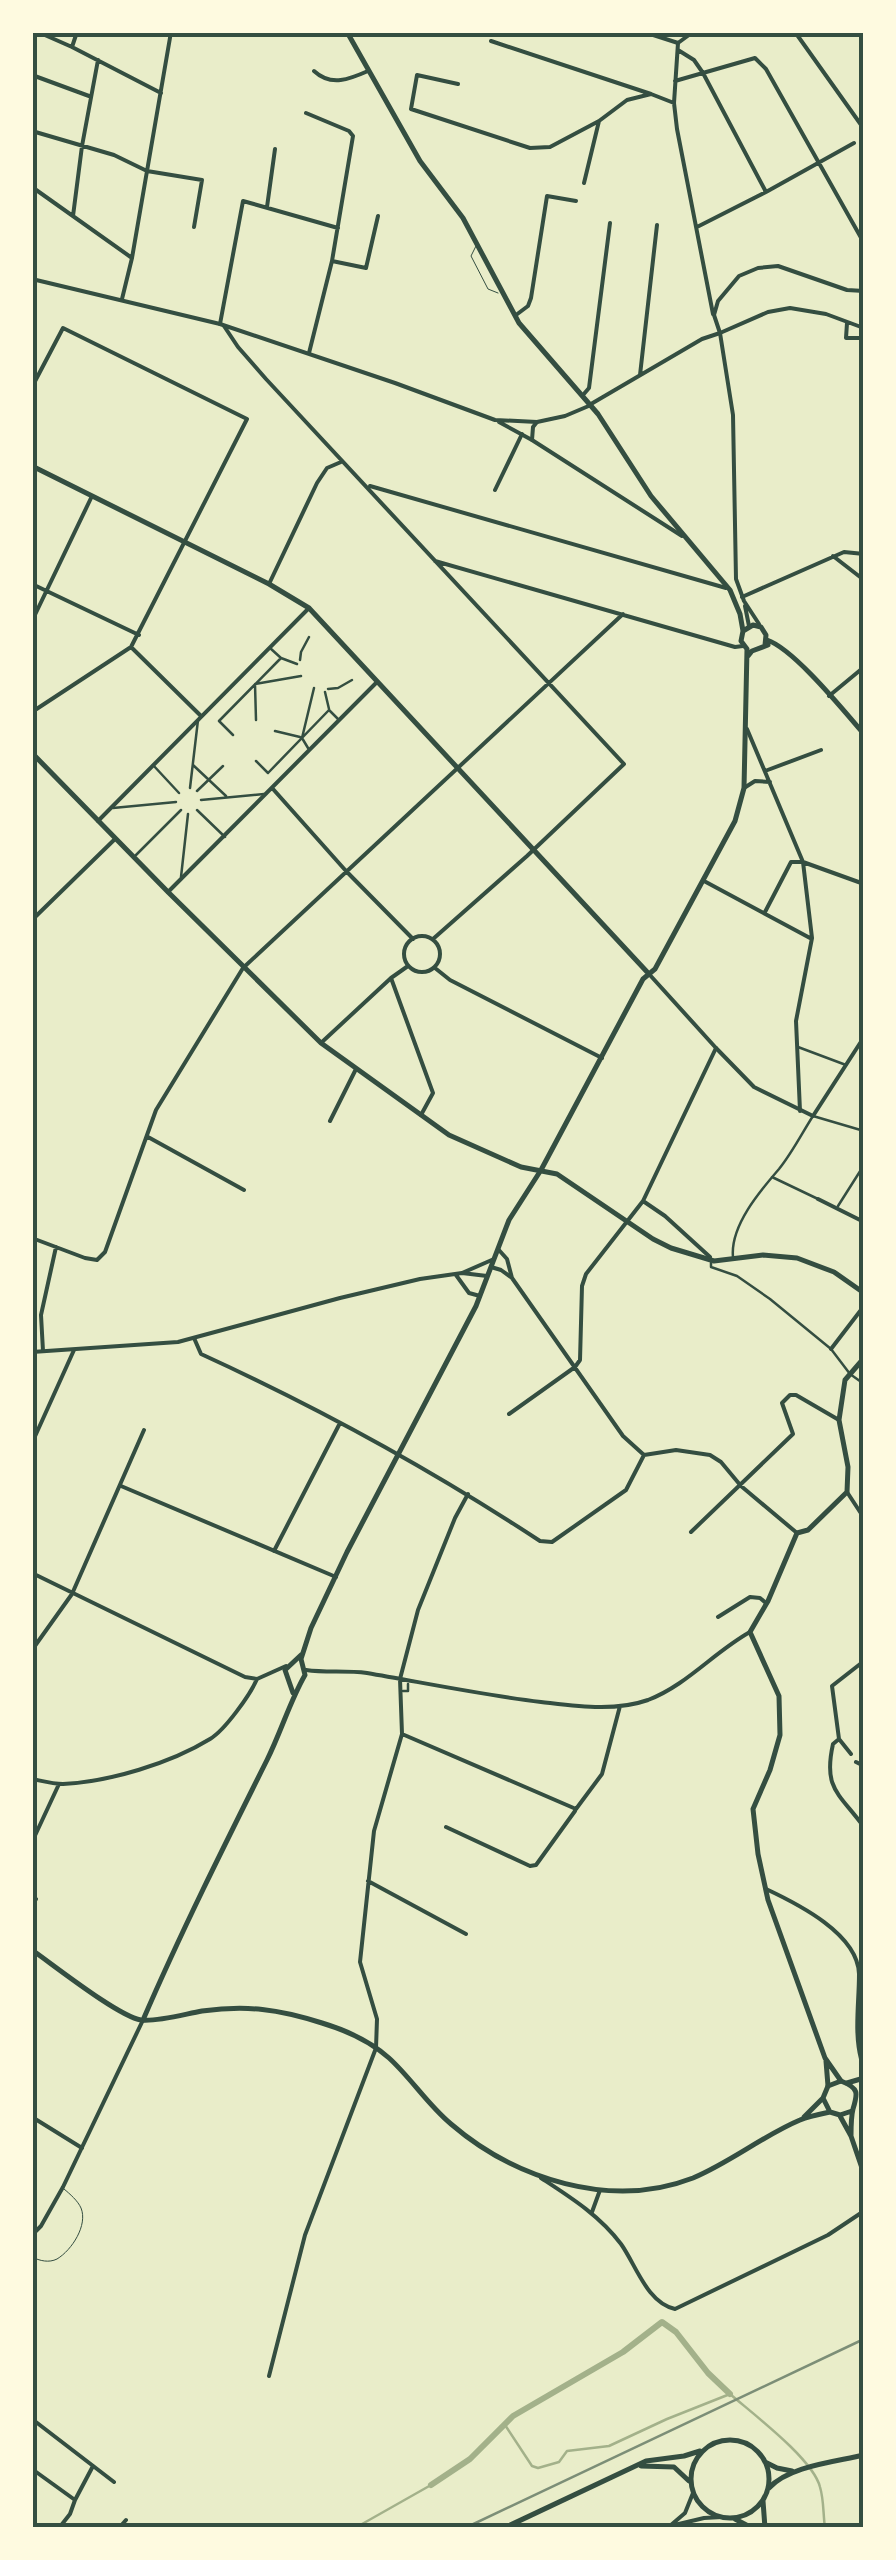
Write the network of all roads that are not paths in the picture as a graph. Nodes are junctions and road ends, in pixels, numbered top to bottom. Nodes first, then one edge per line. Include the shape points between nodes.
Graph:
1 (38, 32) edge
2 (77, 32) edge
3 (172, 32) edge
4 (347, 32) edge
5 (644, 32) edge
6 (693, 32) edge
7 (795, 32) edge
8 (491, 42) dead end
9 (678, 46) junction
10 (72, 47) junction
11 (98, 60) junction
12 (314, 71) dead end
13 (368, 71) junction
14 (703, 74) junction
15 (32, 76) edge
16 (675, 81) junction
17 (458, 84) dead end
18 (161, 93) junction
19 (650, 94) junction
20 (90, 97) junction
21 (674, 103) junction
22 (306, 113) dead end
23 (599, 121) junction
24 (864, 128) edge
25 (32, 131) edge
26 (854, 144) dead end
27 (82, 146) junction
28 (275, 148) dead end
29 (819, 162) junction
30 (147, 171) junction
31 (584, 183) dead end
32 (32, 187) edge
33 (766, 192) junction
34 (576, 202) dead end
35 (267, 206) junction
36 (73, 216) junction
37 (378, 216) dead end
38 (610, 223) dead end
39 (657, 226) dead end
40 (194, 227) dead end
41 (338, 228) junction
42 (697, 228) junction
43 (864, 243) edge
44 (477, 244) junction
45 (132, 258) junction
46 (332, 261) junction
47 (32, 279) edge
48 (864, 291) edge
49 (503, 294) junction
50 (122, 299) junction
51 (516, 315) junction
52 (714, 316) junction
53 (847, 322) junction
54 (222, 325) junction
55 (720, 334) junction
56 (862, 338) edge
57 (308, 355) junction
58 (862, 366) edge
59 (640, 378) junction
60 (32, 388) edge
61 (582, 395) junction
62 (591, 404) junction
63 (495, 420) junction
64 (537, 422) junction
65 (522, 434) junction
66 (532, 440) junction
67 (343, 461) junction
68 (32, 466) edge
69 (365, 484) junction
70 (495, 490) dead end
71 (92, 496) junction
72 (664, 512) junction
73 (650, 516) junction
74 (686, 539) junction
75 (184, 542) junction
76 (864, 554) edge
77 (833, 556) junction
78 (436, 561) junction
79 (722, 579) junction
80 (736, 579) junction
81 (864, 580) edge
82 (32, 584) edge
83 (269, 584) junction
84 (730, 590) junction
85 (48, 592) junction
86 (743, 599) junction
87 (309, 608) junction
88 (623, 614) junction
89 (32, 621) edge
90 (761, 627) junction
91 (746, 629) junction
92 (139, 635) junction
93 (309, 638) dead end
94 (766, 643) junction
95 (131, 647) junction
96 (270, 648) junction
97 (745, 648) junction
98 (280, 658) junction
99 (864, 667) edge
100 (301, 676) dead end
101 (352, 680) dead end
102 (378, 682) junction
103 (255, 684) junction
104 (548, 685) junction
105 (314, 688) dead end
106 (829, 696) junction
107 (330, 710) junction
108 (32, 712) edge
109 (200, 717) junction
110 (256, 720) dead end
111 (340, 720) junction
112 (746, 726) junction
113 (275, 731) dead end
114 (863, 732) edge
115 (233, 735) dead end
116 (302, 738) junction
117 (310, 750) junction
118 (822, 750) dead end
119 (34, 759) edge
120 (256, 761) dead end
121 (192, 764) junction
122 (153, 765) junction
123 (223, 766) dead end
124 (457, 767) junction
125 (765, 771) junction
126 (209, 780) junction
127 (770, 782) junction
128 (190, 788) dead end
129 (744, 788) junction
130 (272, 789) junction
131 (179, 792) dead end
132 (197, 792) dead end
133 (267, 794) junction
134 (226, 796) junction
135 (201, 800) dead end
136 (176, 802) dead end
137 (110, 808) junction
138 (180, 810) dead end
139 (197, 810) dead end
140 (188, 814) dead end
141 (97, 821) junction
142 (224, 837) junction
143 (115, 839) junction
144 (534, 850) junction
145 (134, 858) junction
146 (802, 862) junction
147 (346, 871) junction
148 (180, 881) junction
149 (704, 882) junction
150 (864, 884) edge
151 (168, 892) junction
152 (765, 912) junction
153 (32, 920) edge
154 (812, 938) junction
155 (413, 939) junction
156 (433, 939) junction
157 (408, 966) junction
158 (243, 968) junction
159 (434, 968) junction
160 (649, 974) junction
161 (392, 978) junction
162 (864, 1037) edge
163 (321, 1043) junction
164 (796, 1046) junction
165 (716, 1048) junction
166 (602, 1058) junction
167 (846, 1066) junction
168 (356, 1069) junction
169 (800, 1111) junction
170 (421, 1115) junction
171 (813, 1116) junction
172 (330, 1122) dead end
173 (853, 1122) dead end
174 (851, 1128) junction
175 (864, 1131) edge
176 (146, 1136) junction
177 (864, 1164) edge
178 (540, 1170) junction
179 (771, 1177) junction
180 (244, 1190) dead end
181 (818, 1200) joint
182 (643, 1201) junction
183 (836, 1208) junction
184 (627, 1222) junction
185 (864, 1222) edge
186 (32, 1238) edge
187 (56, 1247) junction
188 (498, 1249) junction
189 (733, 1258) junction
190 (494, 1259) junction
191 (712, 1261) junction
192 (491, 1267) junction
193 (459, 1274) junction
194 (488, 1276) junction
195 (512, 1278) junction
196 (864, 1293) edge
197 (480, 1296) junction
198 (864, 1306) edge
199 (194, 1338) junction
200 (831, 1349) junction
201 (74, 1350) junction
202 (43, 1351) junction
203 (32, 1352) edge
204 (864, 1358) edge
205 (575, 1367) junction
206 (850, 1374) junction
207 (864, 1384) edge
208 (508, 1414) dead end
209 (838, 1420) junction
210 (340, 1422) junction
211 (144, 1430) dead end
212 (32, 1443) edge
213 (397, 1455) junction
214 (644, 1455) junction
215 (838, 1484) dead end
216 (121, 1486) junction
217 (741, 1486) junction
218 (847, 1492) junction
219 (468, 1494) junction
220 (864, 1502) edge
221 (855, 1504) junction
222 (864, 1518) edge
223 (691, 1532) dead end
224 (797, 1533) junction
225 (274, 1551) junction
226 (32, 1574) edge
227 (336, 1577) junction
228 (72, 1594) junction
229 (766, 1603) junction
230 (718, 1616) dead end
231 (750, 1632) junction
232 (32, 1650) edge
233 (864, 1662) edge
234 (286, 1666) junction
235 (301, 1668) junction
236 (273, 1674) junction
237 (257, 1679) junction
238 (400, 1679) junction
239 (288, 1680) junction
240 (301, 1682) junction
241 (408, 1684) dead end
242 (403, 1691) dead end
243 (293, 1696) junction
244 (620, 1706) junction
245 (402, 1734) junction
246 (838, 1739) junction
247 (851, 1754) dead end
248 (856, 1762) dead end
249 (864, 1766) edge
250 (32, 1780) edge
251 (60, 1784) junction
252 (576, 1810) junction
253 (446, 1827) dead end
254 (864, 1827) edge
255 (32, 1842) edge
256 (368, 1882) junction
257 (766, 1889) junction
258 (466, 1934) dead end
259 (32, 1950) edge
260 (142, 2020) junction
261 (376, 2048) junction
262 (826, 2058) junction
263 (862, 2059) edge
264 (864, 2078) edge
265 (844, 2082) junction
266 (828, 2086) junction
267 (864, 2093) edge
268 (823, 2098) junction
269 (857, 2099) junction
270 (852, 2110) junction
271 (830, 2112) junction
272 (840, 2115) junction
273 (32, 2117) edge
274 (800, 2120) junction
275 (851, 2136) junction
276 (82, 2148) junction
277 (864, 2174) edge
278 (542, 2178) junction
279 (63, 2187) junction
280 (600, 2190) junction
281 (864, 2211) edge
282 (592, 2212) junction
283 (32, 2235) edge
284 (32, 2258) edge
285 (269, 2376) dead end
286 (32, 2419) edge
287 (707, 2448) junction
288 (864, 2455) edge
289 (764, 2461) junction
290 (93, 2466) junction
291 (633, 2467) junction
292 (32, 2469) edge
293 (796, 2471) junction
294 (114, 2482) dead end
295 (691, 2484) junction
296 (767, 2490) junction
297 (693, 2493) junction
298 (764, 2498) junction
299 (75, 2500) junction
300 (722, 2517) junction
301 (732, 2518) junction
302 (126, 2520) dead end
303 (670, 2526) edge
304 (59, 2528) edge
305 (119, 2528) edge
306 (504, 2528) edge
307 (662, 2528) edge
308 (752, 2528) edge
309 (764, 2528) edge

1 - 10 street
2 - 10 street
3 - 18 street
4 - 13 main road
5 - 9 street
6 - 9 street
7 - 24 street
8 - 19 street
9 - 14 street
9 - 16 street
10 - 11 street
11 - 18 street
11 - 20 street
12 - 13 street via 341,81
13 - 44 main road
14 - 16 street
14 - 29 street via 755,58
14 - 33 street
15 - 20 street
16 - 21 street
17 - 23 street via 418,75 411,108 530,148 550,147
18 - 30 street
19 - 21 street
19 - 23 street
20 - 27 street
21 - 42 street
22 - 41 street via 353,136
23 - 31 street
25 - 27 street
26 - 29 street
27 - 30 street
27 - 36 street
28 - 35 street
29 - 33 street
29 - 43 street
30 - 40 street via 202,180
30 - 45 street
32 - 36 street
33 - 42 street
34 - 51 street via 547,196 531,298
35 - 41 street
35 - 54 street via 242,203
36 - 45 street
37 - 46 street via 366,268
38 - 61 street via 589,388
39 - 59 street
41 - 46 street
42 - 52 street
44 - 49 main road
44 - 49 lane via 471,256 488,290
45 - 50 street
46 - 57 street
47 - 50 street
48 - 52 street via 778,266 758,268 739,276
49 - 51 main road
50 - 54 street
51 - 61 main road
52 - 55 street
53 - 55 street via 790,308
53 - 56 street via 862,327
53 - 56 street via 846,338
54 - 57 street
54 - 67 street
55 - 59 street via 702,338
55 - 80 street via 733,415
56 - 58 street
57 - 63 street
59 - 62 street
60 - 75 street via 63,328 247,419
61 - 62 main road
62 - 64 street
62 - 72 main road
63 - 64 street
63 - 65 street
64 - 66 street
65 - 66 street
65 - 70 street
66 - 73 street
67 - 69 street
67 - 83 street via 317,483
68 - 71 main road
69 - 78 street
69 - 84 street
71 - 75 main road
71 - 85 street
72 - 73 street
72 - 74 main road
73 - 74 street
74 - 79 main road
75 - 83 main road
75 - 92 street
76 - 77 street
77 - 81 street
77 - 86 street
78 - 88 street
78 - 104 street
79 - 80 street
79 - 84 main road
80 - 86 street
82 - 85 street
83 - 87 main road
84 - 91 main road
85 - 89 street
85 - 92 street
86 - 90 street
86 - 91 street
87 - 96 street
87 - 102 main road
88 - 97 street
88 - 104 street
90 - 91 main road
90 - 94 main road
91 - 97 main road
92 - 95 street
93 - 98 street via 298,662
94 - 97 main road via 757,651
94 - 106 main road via 776,644
95 - 108 street
95 - 109 street
96 - 98 street
96 - 109 street
97 - 112 main road
98 - 103 street
99 - 106 street
100 - 103 street
101 - 107 street via 327,691
102 - 111 street
102 - 124 main road
103 - 110 street
103 - 115 street via 219,721
104 - 124 street
104 - 144 street via 624,764
105 - 116 street
106 - 114 main road
107 - 111 street
107 - 116 street
109 - 121 street
109 - 122 street
111 - 117 street
112 - 125 street
112 - 129 main road
113 - 116 street
116 - 117 street
116 - 120 street via 268,773
117 - 130 street
118 - 125 street
119 - 141 main road
121 - 126 street
121 - 128 street
122 - 131 street
122 - 137 street
123 - 126 street
124 - 144 main road
124 - 147 street
125 - 127 street
126 - 132 street
126 - 134 street
127 - 129 street
127 - 146 street
129 - 149 main road via 736,821
130 - 133 street
130 - 147 street
133 - 134 street
133 - 142 street
134 - 135 street
136 - 137 street
137 - 141 street
138 - 145 street
139 - 142 street
140 - 148 street
141 - 143 main road
142 - 148 street
143 - 145 main road
143 - 153 street
144 - 156 street
144 - 160 main road
145 - 151 main road
146 - 150 street
146 - 152 street via 790,862
146 - 154 street
147 - 155 street
147 - 158 street
148 - 151 street
149 - 152 street
149 - 160 main road
151 - 158 main road
152 - 154 street
154 - 164 street
155 - 156 street
155 - 157 street via 404,956
156 - 159 street via 441,954
157 - 159 street
157 - 161 street
158 - 163 main road
158 - 176 street via 164,1094
159 - 166 street
160 - 165 street
160 - 166 main road
161 - 163 street
161 - 170 street via 433,1093
162 - 167 street
163 - 168 main road
164 - 167 street
164 - 169 street
165 - 169 street via 754,1087
165 - 182 street
166 - 178 main road
167 - 171 street
168 - 170 main road
168 - 172 street
169 - 171 street
170 - 178 main road via 449,1135
171 - 174 street
171 - 179 street
173 - 174 street
174 - 175 street
176 - 180 street
176 - 187 street via 105,1252 97,1260
177 - 183 street
178 - 184 main road via 557,1174
178 - 188 main road
179 - 181 street
179 - 189 street via 745,1216
181 - 183 street
182 - 184 street
182 - 191 street
183 - 185 street
184 - 191 main road via 671,1248
184 - 205 street via 586,1274
186 - 187 street
187 - 202 street via 41,1315
188 - 190 main road
188 - 195 street
189 - 191 main road
189 - 196 main road via 797,1258
190 - 192 main road
190 - 193 street
191 - 200 street via 710,1267 737,1276
192 - 194 main road
192 - 195 street
193 - 194 street
193 - 197 street via 469,1293
193 - 199 street via 420,1278
194 - 197 main road
195 - 205 street
197 - 213 main road
198 - 200 street
199 - 201 street
199 - 210 street via 201,1354
200 - 206 street
201 - 202 street
201 - 212 street
202 - 203 street
204 - 206 main road
205 - 208 street
205 - 214 street via 622,1436
206 - 207 street
206 - 209 main road
209 - 217 street via 790,1394 782,1402 793,1434
209 - 218 main road
210 - 213 street
210 - 225 street
211 - 216 street
213 - 219 street
213 - 227 main road
214 - 217 street via 710,1455
214 - 219 street via 626,1490 552,1542 540,1541
215 - 218 street
216 - 225 street
216 - 228 street
217 - 223 street
217 - 224 street
218 - 221 street
218 - 224 main road
219 - 238 street via 418,1610
220 - 221 street
221 - 222 street
224 - 229 main road
225 - 227 street
226 - 228 street
227 - 235 main road via 311,1628
228 - 232 street
228 - 237 street
229 - 230 street via 750,1596
229 - 231 main road
231 - 244 street via 691,1676 648,1700
231 - 257 main road via 779,1696 780,1735 752,1809
233 - 246 street via 832,1686
234 - 235 main road
234 - 236 street
234 - 239 main road
235 - 238 street
235 - 240 main road
236 - 237 street
236 - 239 street
237 - 251 street via 213,1738 109,1779
238 - 244 street via 552,1704
238 - 245 street
239 - 240 main road
239 - 243 main road
240 - 243 main road
241 - 242 street
243 - 260 main road
244 - 252 street via 602,1774
245 - 252 street
245 - 256 street via 374,1831
246 - 247 street
246 - 254 street via 828,1776
248 - 249 street
250 - 251 street
251 - 255 street
252 - 253 street via 530,1866
256 - 258 street
256 - 261 street via 360,1962 376,2019
257 - 262 main road
257 - 263 street via 834,1928 855,1954
259 - 260 main road
260 - 261 main road via 264,2008 332,2026
260 - 276 street
261 - 278 main road via 466,2137
261 - 285 street via 305,2235
262 - 265 main road
262 - 266 main road
264 - 265 main road
265 - 266 main road
265 - 269 main road
266 - 268 main road
267 - 269 main road
268 - 271 main road
268 - 274 main road
269 - 270 main road
270 - 272 main road
270 - 275 main road
271 - 272 main road
271 - 274 main road
272 - 275 main road
273 - 276 street
274 - 280 main road via 690,2179
275 - 277 main road
276 - 279 street
278 - 280 main road
278 - 282 street
279 - 283 street
279 - 284 lane via 80,2207 83,2224 56,2260
280 - 282 street
281 - 282 street via 675,2309 645,2285
286 - 290 street
287 - 289 main road via 735,2440
287 - 291 main road
287 - 295 main road via 695,2462
288 - 293 main road
289 - 293 main road
289 - 296 main road
290 - 294 street
290 - 299 street
291 - 295 main road via 674,2467
291 - 306 main road
292 - 299 street
293 - 296 main road
295 - 297 main road
296 - 298 main road
297 - 300 main road
297 - 303 street
298 - 301 main road
298 - 309 main road
299 - 304 street
300 - 301 main road
300 - 303 street
301 - 308 main road
302 - 305 street
303 - 307 street

